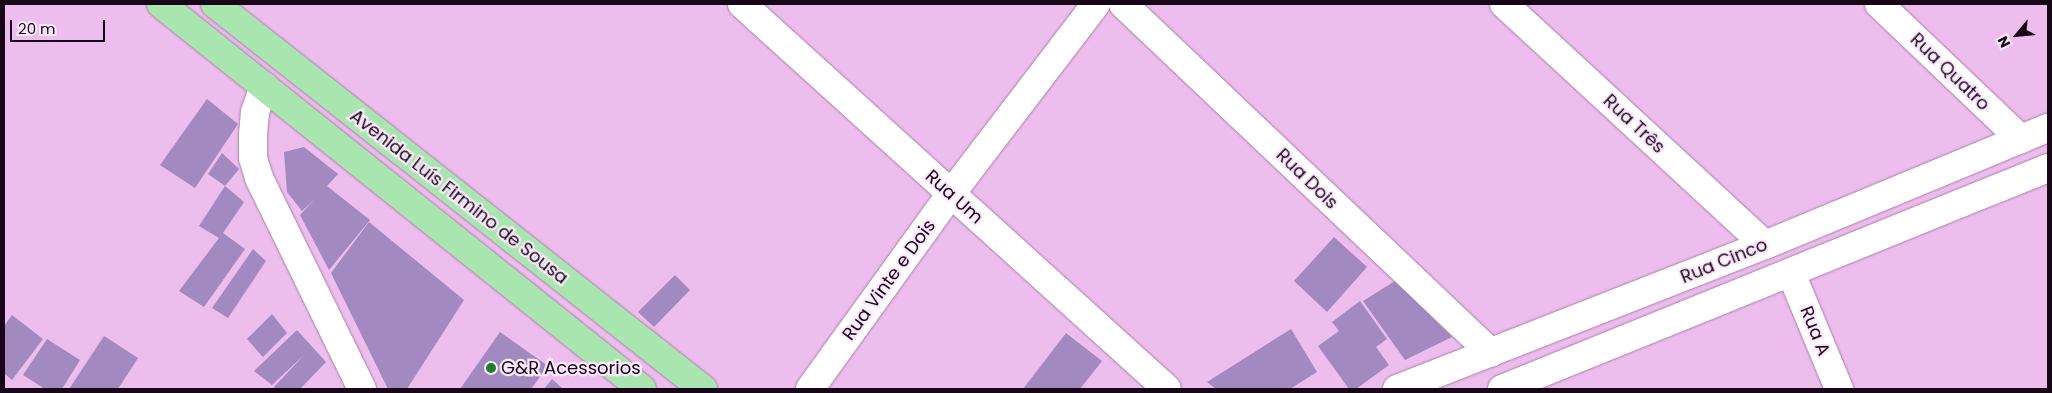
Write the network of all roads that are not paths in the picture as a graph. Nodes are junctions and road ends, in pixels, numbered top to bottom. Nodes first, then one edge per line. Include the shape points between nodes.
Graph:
1 (161, 4) edge
2 (215, 4) edge
3 (742, 4) edge
4 (1096, 4) edge
5 (1123, 4) edge
6 (1504, 4) edge
7 (1879, 4) edge
8 (264, 86) junction
9 (2048, 128) edge
10 (2021, 139) junction
11 (2048, 168) edge
12 (950, 194) junction
13 (1765, 244) junction
14 (1791, 273) junction
15 (1490, 354) junction
16 (362, 389) edge
17 (642, 389) edge
18 (704, 389) edge
19 (810, 389) edge
20 (1168, 389) edge
21 (1397, 389) edge
22 (1502, 389) edge
23 (1839, 389) edge

1 - 8 main road, Avenida Luís Firmino de Sousa
2 - 18 main road, Avenida Luís Firmino de Sousa
3 - 12 street, Rua Um
4 - 12 street, Rua Vinte e Dois
5 - 15 street, Rua Dois
6 - 13 street, Rua Três
7 - 10 street, Rua Quatro
8 - 16 street via 255,112 253,136 259,178
8 - 17 main road, Avenida Luís Firmino de Sousa
9 - 10 street, Rua Cinco
10 - 13 street, Rua Cinco
11 - 14 street, Rua Cinco
12 - 19 street, Rua Vinte e Dois
12 - 20 street, Rua Um
13 - 15 street, Rua Cinco
14 - 22 street, Rua Cinco
14 - 23 street, Rua A
15 - 21 street, Rua Cinco

